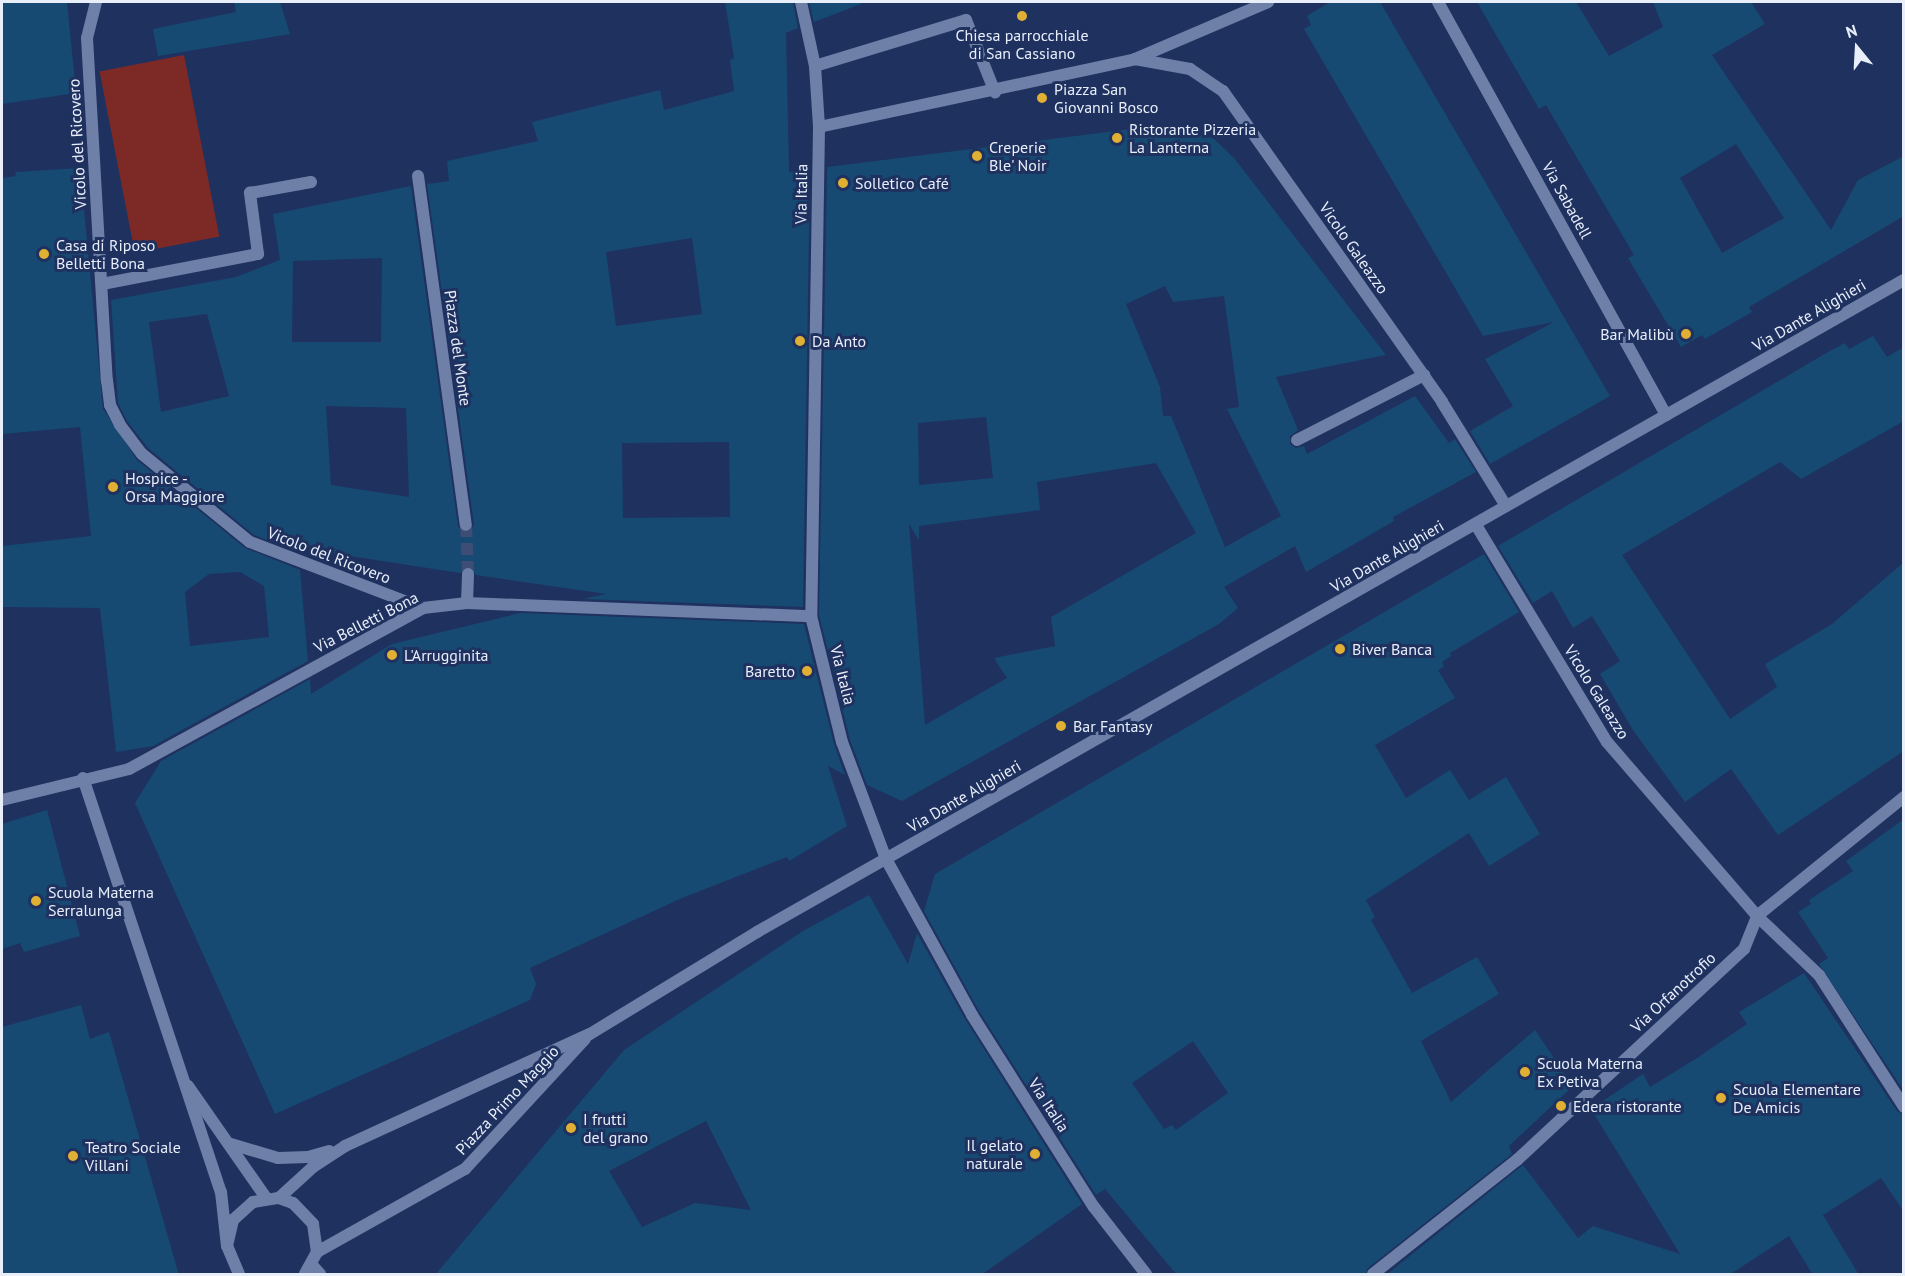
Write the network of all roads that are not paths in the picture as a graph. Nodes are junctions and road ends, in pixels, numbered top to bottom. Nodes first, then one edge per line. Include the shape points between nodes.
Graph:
1 (96, 2) edge
2 (801, 2) edge
3 (1268, 2) edge
4 (1438, 2) edge
5 (1135, 59) junction
6 (815, 66) junction
7 (995, 92) junction
8 (819, 127) junction
9 (418, 176) dead end
10 (311, 182) dead end
11 (1904, 280) edge
12 (102, 284) junction
13 (1424, 375) junction
14 (1666, 415) junction
15 (1297, 440) dead end
16 (1506, 506) junction
17 (466, 525) tunnel mouth
18 (1476, 525) junction
19 (468, 574) tunnel mouth
20 (467, 603) junction
21 (423, 608) junction
22 (811, 616) junction
23 (83, 778) junction
24 (1904, 797) edge
25 (2, 800) edge
26 (886, 859) junction
27 (1757, 916) junction
28 (590, 1034) junction
29 (180, 1075) junction
30 (1904, 1107) edge
31 (231, 1144) junction
32 (345, 1146) junction
33 (266, 1198) junction
34 (279, 1198) junction
35 (226, 1246) junction
36 (317, 1252) junction
37 (312, 1271) edge
38 (239, 1275) edge
39 (1146, 1275) edge
40 (1373, 1275) edge

1 - 12 street, Vicolo del Ricovero via 87,38
2 - 6 street, Via Italia
3 - 5 street
4 - 14 street, Via Sabadell
5 - 7 street
5 - 13 street, Vicolo Galeazzo via 1190,69 1223,91
6 - 7 street via 966,20
6 - 8 street, Via Italia
7 - 8 street
8 - 22 street, Via Italia
9 - 17 street, Piazza del Monte
10 - 12 street via 250,193 258,254
11 - 14 street, Via Dante Alighieri
12 - 21 street, Vicolo del Ricovero via 110,405 142,454 250,542
13 - 15 street
13 - 16 street, Vicolo Galeazzo
14 - 16 street, Via Dante Alighieri
16 - 18 street, Via Dante Alighieri
18 - 26 street, Via Dante Alighieri
18 - 27 street, Vicolo Galeazzo via 1607,742
19 - 20 street
20 - 21 street, Via Belletti Bona
20 - 22 street, Via Belletti Bona
21 - 23 street, Via Belletti Bona via 129,769
22 - 26 street, Via Italia via 842,742
23 - 25 street, Via Belletti Bona
23 - 29 street
24 - 27 street, Via Orfanotrofio
26 - 28 street, Piazza Primo Maggio
26 - 39 street, Via Italia via 972,1015 1094,1207
27 - 30 street, Vicolo Galeazzo via 1819,975
27 - 40 street, Via Orfanotrofio via 1744,949 1517,1160
28 - 32 street, Piazza Primo Maggio
28 - 36 street, Piazza Primo Maggio via 465,1169
29 - 31 street
29 - 35 street via 221,1192
31 - 32 street, Piazza Primo Maggio via 278,1158 308,1157
31 - 33 street
32 - 34 street, Piazza Primo Maggio via 312,1167
33 - 34 street
33 - 35 street via 241,1210 230,1226
34 - 36 street via 305,1212 313,1224
35 - 38 street
36 - 37 street

